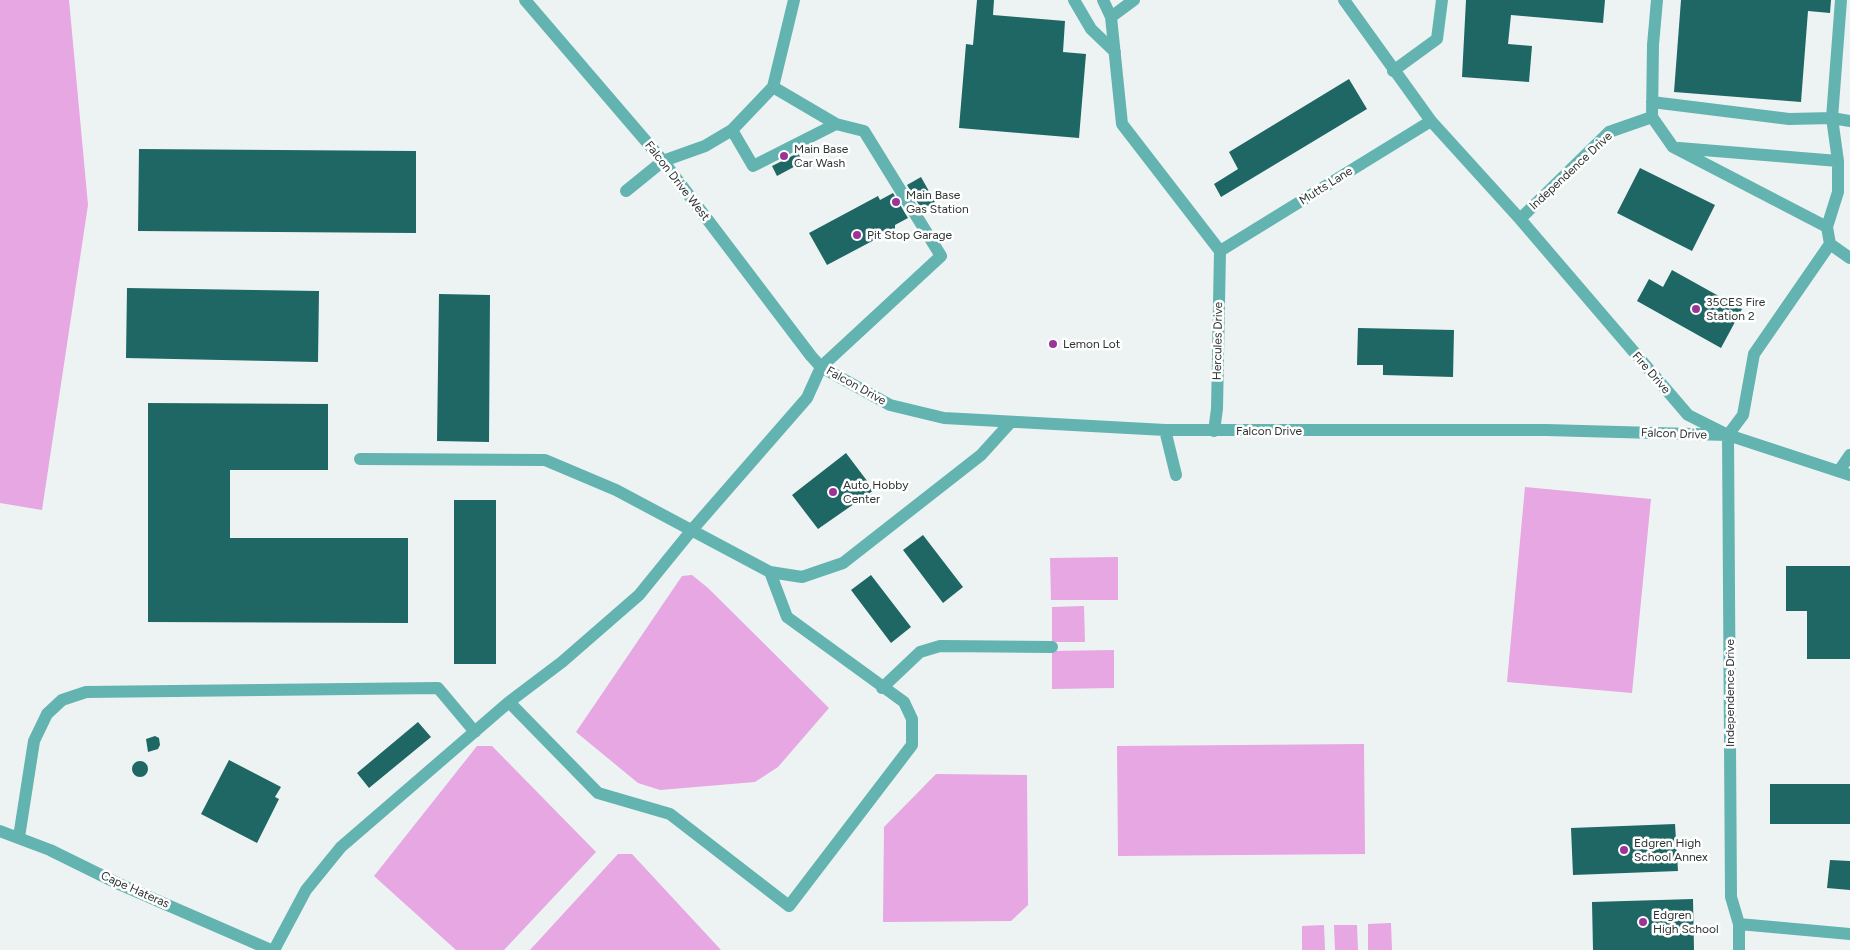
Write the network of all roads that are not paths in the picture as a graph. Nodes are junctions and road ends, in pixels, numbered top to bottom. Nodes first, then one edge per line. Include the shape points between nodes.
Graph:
1 (525, 0) edge
2 (794, 0) edge
3 (1074, 0) edge
4 (1103, 0) edge
5 (1134, 0) edge
6 (1344, 0) edge
7 (1442, 0) edge
8 (1657, 0) edge
9 (1840, 0) edge
10 (1111, 17) junction
11 (1115, 52) junction
12 (1393, 71) junction
13 (773, 87) junction
14 (1652, 102) junction
15 (1652, 117) junction
16 (1832, 118) junction
17 (1431, 121) junction
18 (1850, 121) edge
19 (836, 124) junction
20 (732, 130) junction
21 (1673, 147) junction
22 (663, 162) junction
23 (1838, 162) junction
24 (626, 191) dead end
25 (1520, 219) junction
26 (1827, 226) junction
27 (1830, 244) junction
28 (1220, 251) junction
29 (1850, 258) edge
30 (822, 367) junction
31 (1010, 423) junction
32 (1165, 430) junction
33 (1214, 431) junction
34 (1728, 435) junction
35 (1850, 455) edge
36 (360, 459) dead end
37 (1844, 473) edge
38 (1176, 475) dead end
39 (691, 531) junction
40 (770, 572) junction
41 (1052, 647) dead end
42 (882, 688) junction
43 (509, 702) junction
44 (475, 732) junction
45 (0, 831) edge
46 (19, 837) junction
47 (1739, 924) junction
48 (1850, 934) edge
49 (273, 950) edge
50 (1739, 950) edge

1 - 22 street, Falcon Drive West
2 - 13 street
3 - 11 street via 1091,29
4 - 10 street
5 - 10 street
6 - 12 street, Fire Drive
7 - 12 street via 1437,39
8 - 14 street
9 - 16 street
10 - 11 street
11 - 28 street via 1122,124
12 - 17 street, Fire Drive
13 - 19 street
13 - 20 street
14 - 15 street
14 - 16 street via 1789,119
15 - 21 street
15 - 25 street, Independence Drive via 1609,132
16 - 18 street
16 - 23 street
17 - 25 street, Fire Drive
17 - 28 street, Mutts Lane
19 - 20 street via 753,166
19 - 30 street via 864,131 941,256
20 - 22 street via 705,146
21 - 23 street
21 - 26 street
22 - 24 street
22 - 30 street, Falcon Drive West
23 - 26 street via 1838,192
25 - 34 street, Fire Drive via 1688,415
26 - 27 street
27 - 29 street
27 - 34 street via 1754,354 1743,415
28 - 33 street, Hercules Drive
30 - 31 street, Falcon Drive via 890,405 944,418
30 - 39 street via 807,398
31 - 32 street, Falcon Drive
31 - 40 street via 982,455 844,563 802,577
32 - 33 street, Falcon Drive
32 - 38 street
33 - 34 street, Falcon Drive via 1546,430
34 - 37 street
34 - 47 street, Independence Drive via 1731,897
35 - 37 street
36 - 39 street via 544,460 616,490
39 - 40 street
39 - 43 street via 639,595 562,662
40 - 42 street via 787,617
41 - 42 street via 940,646 920,652
42 - 43 street via 904,702 912,719 912,745 789,906 670,814 598,793
43 - 44 street
44 - 46 street via 438,688 86,692 62,700 47,714 34,741
44 - 49 street via 341,847 306,890
45 - 46 street, Cape Hateras
46 - 49 street, Cape Hateras
47 - 48 street
47 - 50 street, Independence Drive

